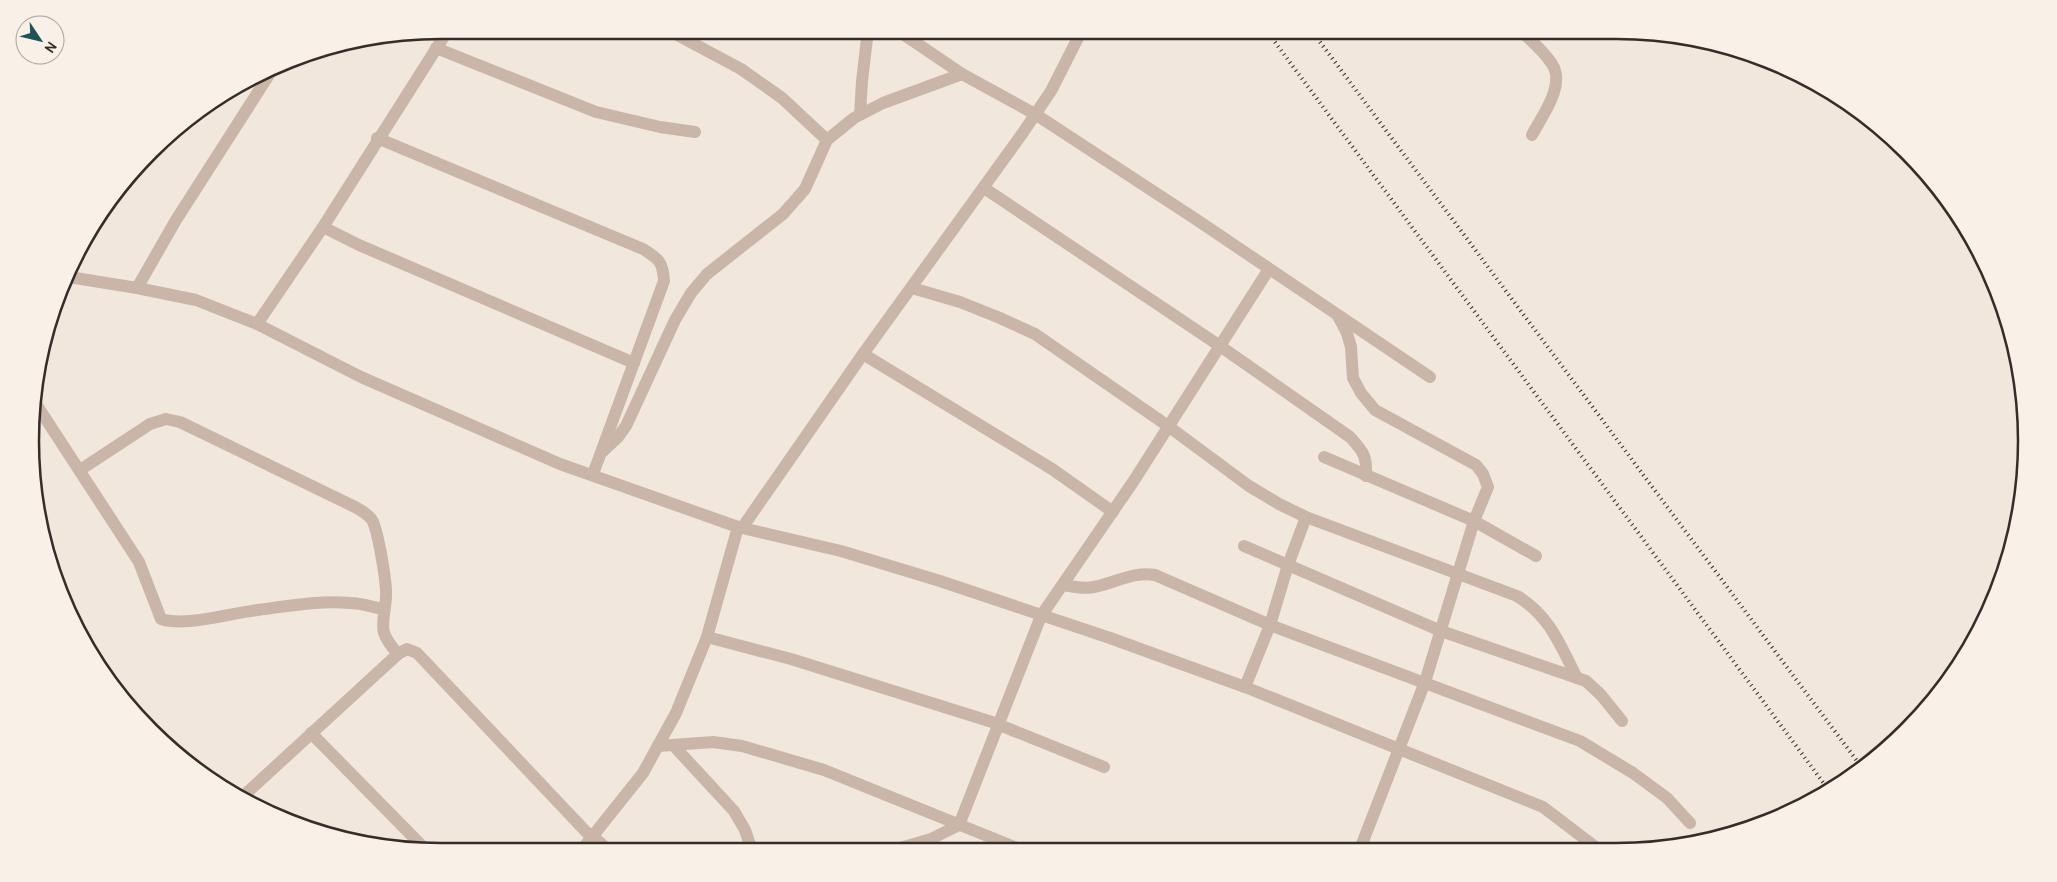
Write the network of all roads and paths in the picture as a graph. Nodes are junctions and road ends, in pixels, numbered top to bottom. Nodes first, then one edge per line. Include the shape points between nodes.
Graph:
1 (442, 39) edge
2 (685, 39) edge
3 (867, 39) edge
4 (910, 39) edge
5 (1077, 39) edge
6 (1529, 39) edge
7 (436, 48) junction
8 (962, 74) junction
9 (267, 78) edge
10 (860, 114) junction
11 (1035, 114) junction
12 (695, 132) dead end
13 (1532, 135) dead end
14 (378, 138) junction
15 (827, 140) junction
16 (984, 188) junction
17 (323, 227) junction
18 (1269, 269) junction
19 (73, 279) edge
20 (137, 288) junction
21 (912, 288) junction
22 (1337, 314) junction
23 (257, 324) junction
24 (1220, 346) junction
25 (863, 354) junction
26 (634, 363) junction
27 (1430, 377) dead end
28 (40, 410) edge
29 (1168, 426) junction
30 (603, 451) junction
31 (1324, 457) dead end
32 (80, 470) junction
33 (592, 474) junction
34 (1366, 476) junction
35 (1112, 512) junction
36 (1306, 517) junction
37 (1474, 521) junction
38 (740, 527) junction
39 (1244, 546) dead end
40 (1536, 556) dead end
41 (1288, 565) junction
42 (1457, 574) junction
43 (1064, 585) junction
44 (383, 609) junction
45 (1041, 616) junction
46 (1270, 625) junction
47 (1441, 631) junction
48 (707, 637) junction
49 (398, 654) junction
50 (1577, 678) junction
51 (1426, 682) junction
52 (1245, 687) junction
53 (1622, 721) dead end
54 (999, 724) junction
55 (312, 733) junction
56 (673, 745) junction
57 (658, 746) junction
58 (1400, 748) junction
59 (1104, 767) dead end
60 (247, 793) edge
61 (1690, 824) dead end
62 (959, 825) junction
63 (592, 837) junction
64 (418, 842) edge
65 (587, 843) edge
66 (600, 843) edge
67 (749, 843) edge
68 (917, 843) edge
69 (1004, 843) edge
70 (1362, 843) edge
71 (1590, 843) edge

1 - 7 street
2 - 15 street via 740,69 782,98
3 - 10 street
4 - 8 street
5 - 11 street
6 - 13 street via 1553,64 1557,80
7 - 12 street via 596,112
7 - 14 street
8 - 10 street via 883,102
8 - 11 street
9 - 20 street via 176,220
10 - 15 street
11 - 16 street
11 - 18 street
14 - 17 street
14 - 26 street via 643,249 657,258 663,268 664,281
15 - 30 street via 805,190 783,214 707,274 691,293 675,320 626,426
16 - 21 street
16 - 24 street
17 - 23 street
17 - 26 street via 359,246
18 - 22 street
18 - 24 street
19 - 20 street
20 - 23 street via 196,300
21 - 25 street
21 - 29 street via 960,302 1035,334
22 - 27 street
22 - 37 street via 1351,347 1353,378 1375,410 1476,464 1483,474 1488,487
23 - 33 street via 361,377 560,464
24 - 29 street
24 - 34 street via 1350,437 1367,461
25 - 35 street via 1052,470
25 - 38 street
26 - 30 street
28 - 32 street
29 - 35 street
29 - 36 street via 1249,486
30 - 33 street
31 - 34 street
32 - 44 street via 139,562 161,619 189,621 332,602 351,602
32 - 44 street via 150,424 166,419 180,422 357,508 371,519 377,532 386,596
33 - 38 street
34 - 37 street
35 - 43 street
36 - 41 street
36 - 42 street
37 - 40 street
37 - 42 street
38 - 45 street via 842,551
38 - 48 street
39 - 41 street
41 - 46 street
41 - 47 street
42 - 47 street
42 - 50 street via 1517,596 1532,606 1552,629
43 - 45 street
43 - 46 street via 1093,587 1146,573
44 - 49 street via 385,640
45 - 52 street
45 - 54 street
46 - 51 street
46 - 52 street
47 - 50 street
47 - 51 street
48 - 54 street via 792,659
48 - 57 street via 676,713
49 - 55 street
49 - 63 street via 406,649 417,653
50 - 53 street via 1586,681 1602,695
51 - 58 street
51 - 61 street via 1580,742 1667,798
52 - 58 street
54 - 59 street
54 - 62 street
55 - 60 street
55 - 64 street
56 - 57 street
56 - 62 street via 713,742 742,746 824,770
56 - 67 street via 734,811
57 - 63 street via 643,773
58 - 70 street
58 - 71 street via 1543,807
62 - 68 street
62 - 69 street
63 - 65 street
63 - 66 street

